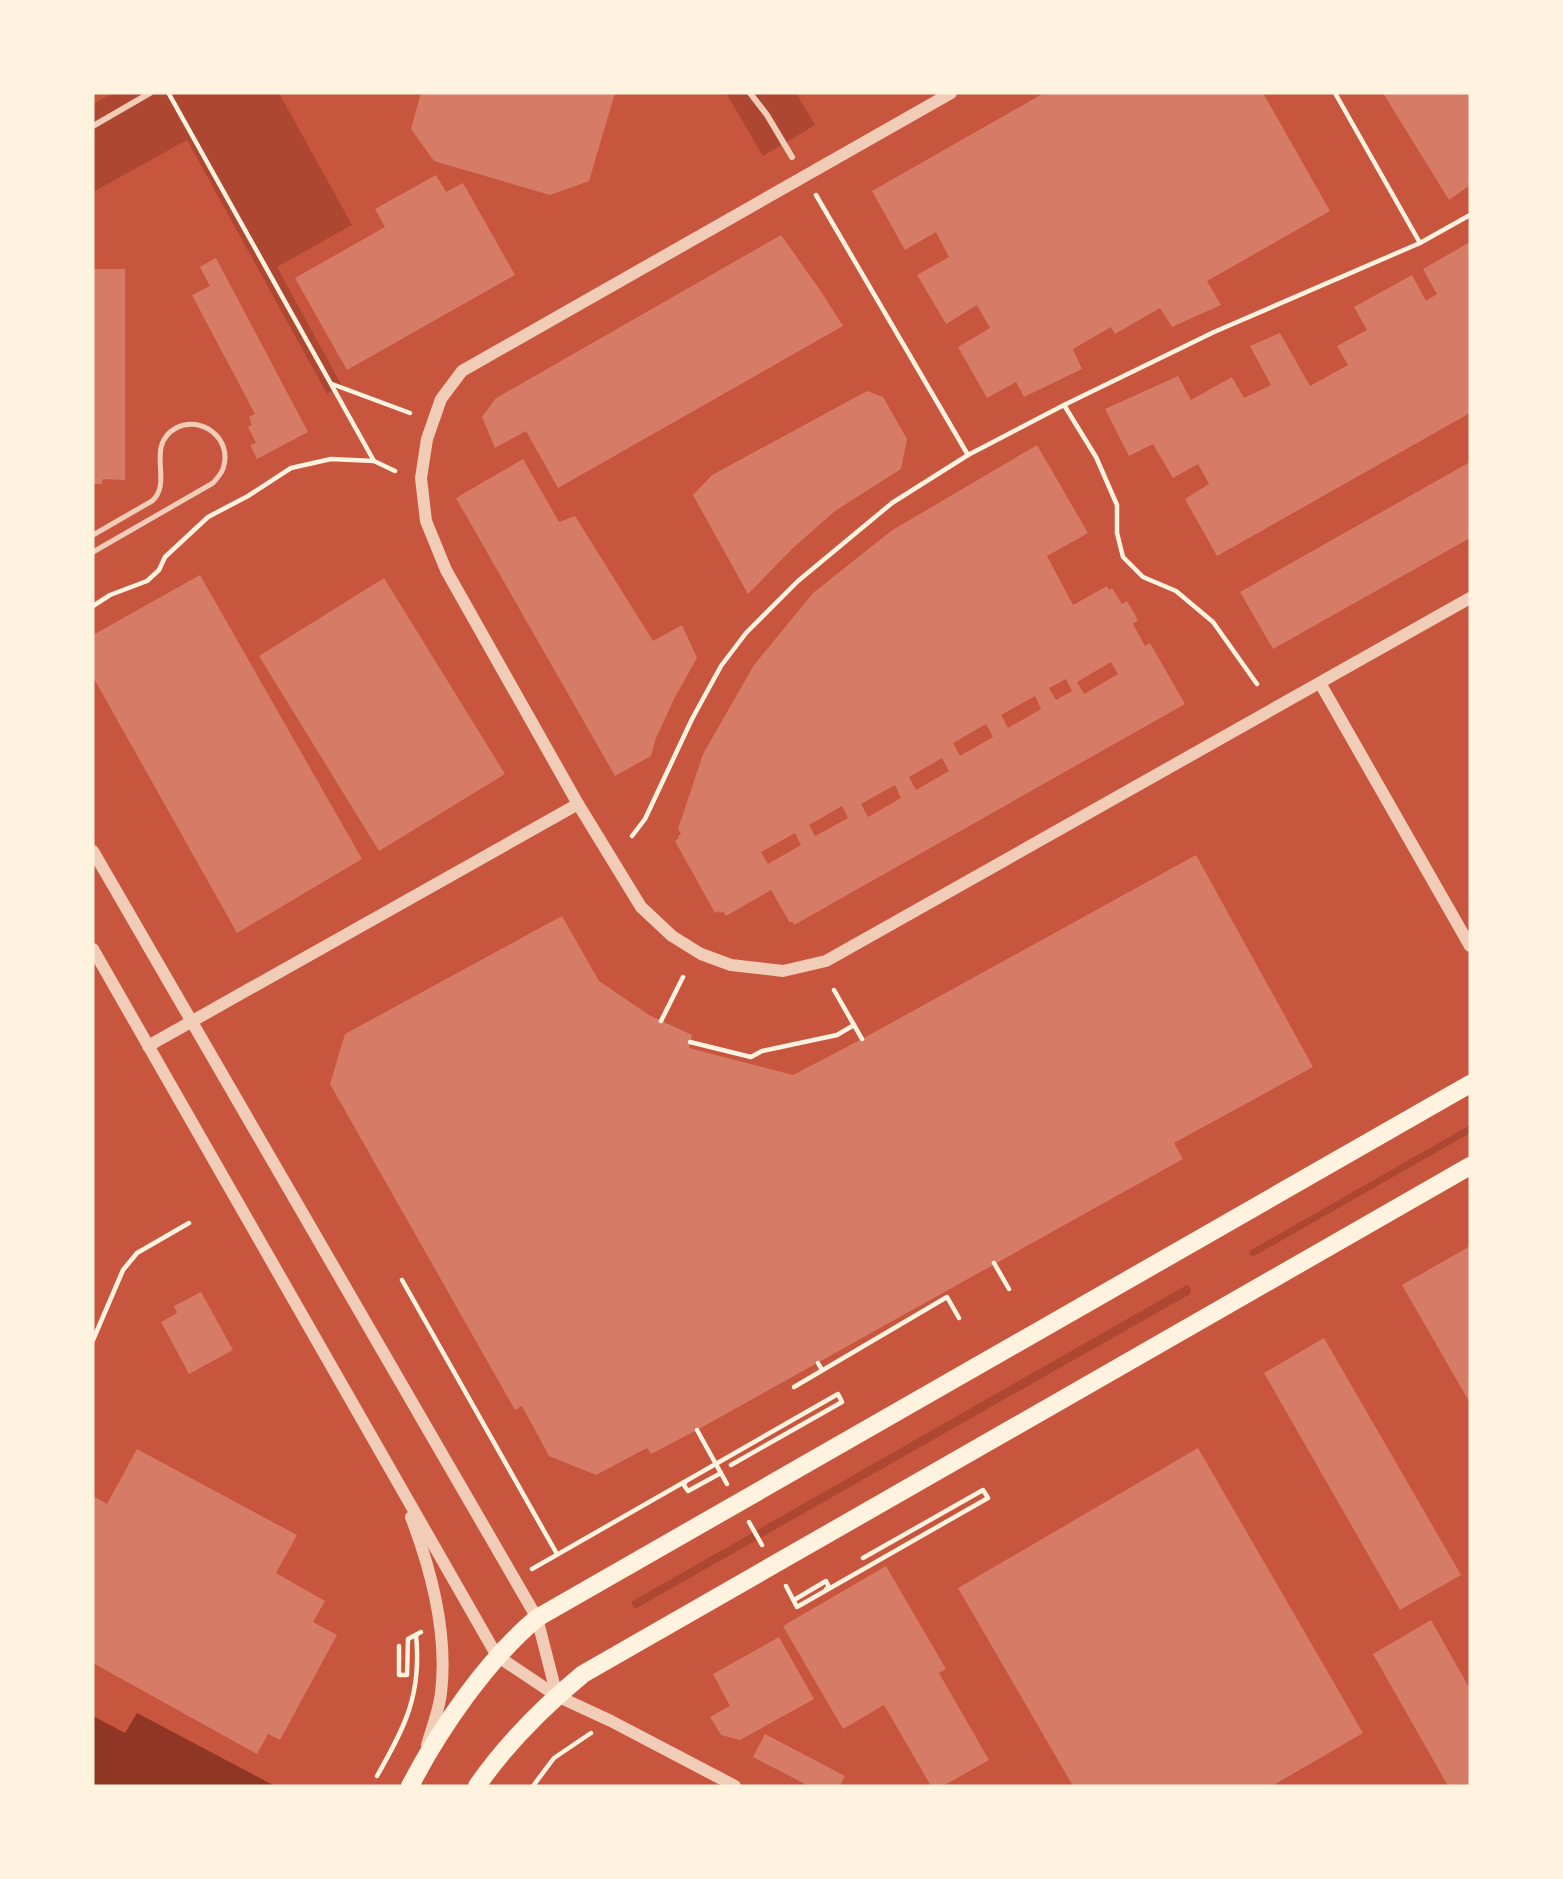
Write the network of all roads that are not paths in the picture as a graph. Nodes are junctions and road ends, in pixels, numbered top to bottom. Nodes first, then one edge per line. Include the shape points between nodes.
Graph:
1 (150, 93) edge
2 (750, 93) edge
3 (951, 93) edge
4 (93, 126) edge
5 (792, 157) dead end
6 (93, 535) edge
7 (93, 552) edge
8 (1470, 598) edge
9 (1320, 683) junction
10 (578, 804) junction
11 (93, 851) edge
12 (1470, 946) edge
13 (93, 949) edge
14 (191, 1020) junction
15 (148, 1046) junction
16 (1470, 1084) edge
17 (1470, 1166) edge
18 (399, 1484) junction
19 (537, 1618) junction
20 (497, 1656) junction
21 (556, 1696) junction
22 (423, 1761) junction
23 (410, 1786) edge
24 (477, 1786) edge
25 (734, 1786) edge

1 - 4 street
2 - 5 street
3 - 10 street via 462,371 441,399 427,439 421,478 426,521 446,570
6 - 7 lane via 157,496 159,454 169,434 188,424 217,435 225,455 213,484
8 - 9 street
9 - 10 street via 826,961 783,971 731,965 672,936 641,907
9 - 12 street
10 - 14 street
11 - 14 street
13 - 15 street
14 - 15 street
14 - 19 street
15 - 18 street
16 - 19 main road
17 - 21 main road via 583,1674
18 - 20 street
18 - 22 street via 430,1578 441,1636 441,1695
19 - 20 main road
19 - 21 street
20 - 21 street
20 - 22 main road
21 - 24 main road via 495,1760
21 - 25 street
22 - 23 main road

